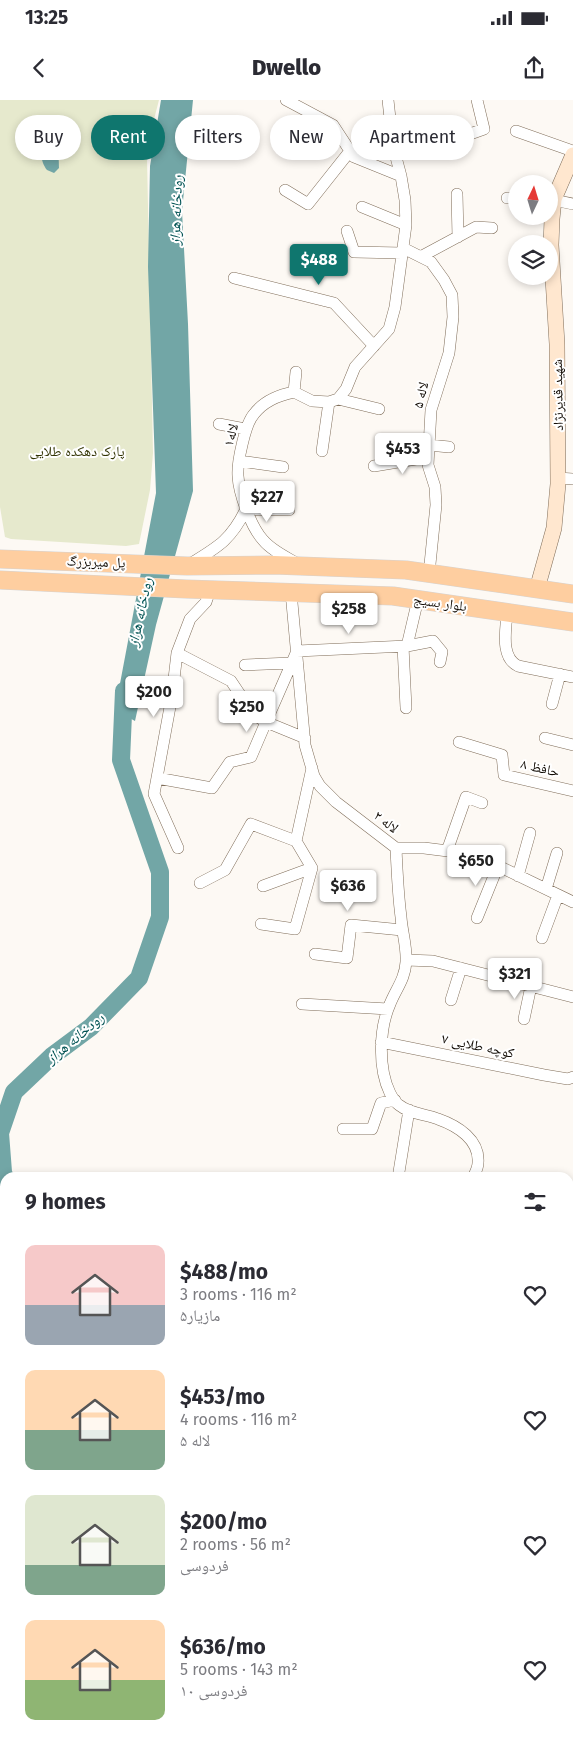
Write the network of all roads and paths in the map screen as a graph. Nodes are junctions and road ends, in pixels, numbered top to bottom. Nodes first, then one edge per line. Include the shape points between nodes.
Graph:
1 (286, 100) edge
2 (388, 100) edge
3 (477, 100) edge
4 (516, 131) dead end
5 (474, 133) edge
6 (350, 151) junction
7 (573, 156) edge
8 (401, 176) junction
9 (558, 187) edge
10 (285, 190) dead end
11 (457, 194) dead end
12 (558, 200) edge
13 (573, 204) edge
14 (362, 207) dead end
15 (406, 225) junction
16 (551, 225) edge
17 (492, 228) dead end
18 (347, 231) dead end
19 (458, 237) junction
20 (402, 250) junction
21 (422, 256) junction
22 (234, 278) dead end
23 (374, 346) junction
24 (296, 372) dead end
25 (294, 392) junction
26 (333, 401) junction
27 (379, 409) dead end
28 (219, 424) dead end
29 (245, 429) junction
30 (429, 445) junction
31 (449, 447) dead end
32 (322, 451) dead end
33 (428, 457) junction
34 (240, 461) junction
35 (283, 466) dead end
36 (374, 466) dead end
37 (566, 478) edge
38 (246, 510) junction
39 (289, 510) dead end
40 (1, 557) edge
41 (274, 565) junction
42 (187, 566) junction
43 (303, 566) junction
44 (429, 574) junction
45 (1, 581) edge
46 (186, 589) joint
47 (538, 589) junction
48 (210, 590) junction
49 (273, 591) junction
50 (291, 592) junction
51 (573, 594) edge
52 (418, 600) junction
53 (508, 612) junction
54 (573, 622) edge
55 (405, 646) junction
56 (297, 651) junction
57 (177, 653) junction
58 (440, 662) dead end
59 (292, 663) junction
60 (245, 664) dead end
61 (560, 674) junction
62 (573, 676) edge
63 (552, 704) dead end
64 (406, 708) dead end
65 (266, 722) junction
66 (305, 738) junction
67 (545, 738) dead end
68 (459, 742) dead end
69 (573, 745) edge
70 (312, 768) junction
71 (157, 778) junction
72 (573, 790) edge
73 (482, 803) dead end
74 (530, 833) dead end
75 (296, 841) junction
76 (178, 848) dead end
77 (396, 848) junction
78 (447, 851) junction
79 (556, 854) dead end
80 (498, 866) junction
81 (312, 868) junction
82 (518, 876) junction
83 (200, 883) dead end
84 (263, 886) dead end
85 (546, 889) junction
86 (558, 895) junction
87 (572, 899) edge
88 (477, 918) dead end
89 (262, 924) dead end
90 (402, 930) junction
91 (542, 938) dead end
92 (316, 954) dead end
93 (406, 960) junction
94 (461, 968) junction
95 (531, 986) junction
96 (573, 997) edge
97 (451, 1000) dead end
98 (302, 1004) dead end
99 (388, 1009) junction
100 (524, 1019) dead end
101 (381, 1042) junction
102 (571, 1078) edge
103 (395, 1100) junction
104 (409, 1110) junction
105 (343, 1130) dead end
106 (399, 1172) edge
107 (475, 1172) edge

1 - 6 street via 333,126
2 - 8 street via 392,146
3 - 5 street via 484,129
4 - 7 street
6 - 8 street via 354,156
6 - 10 street via 308,204
7 - 9 street, شهید قدیرنژاد
8 - 15 street
11 - 19 street
12 - 13 street
14 - 15 street
15 - 20 street
16 - 37 street, شهید قدیرنژاد
17 - 19 street via 476,227
18 - 20 street via 354,252
19 - 21 street
20 - 21 street, لاله ۵
20 - 23 street via 389,329
21 - 30 street, لاله ۵ via 431,262 448,287 452,295 453,317 449,353 431,410
22 - 23 street via 334,303
23 - 26 street via 355,367 346,389
24 - 25 street
25 - 26 street via 312,401
25 - 29 street, لاله۱ via 265,404 253,414
26 - 27 street
26 - 32 street
28 - 29 street
29 - 34 street, لاله۱
30 - 31 street
30 - 33 street, لاله ۵
33 - 36 street
33 - 44 street, لاله ۵ via 436,505
34 - 35 street
34 - 38 street, لاله۱ via 237,476
37 - 47 street, شهید قدیرنژاد
38 - 39 street
38 - 42 street via 238,526 222,544
38 - 43 street, لاله۱ via 264,541
40 - 42 main road, پل میربزرگ
41 - 42 main road, بلوار بسیج
41 - 43 main road, بلوار بسیج
41 - 49 main road via 261,571 259,578 261,584
43 - 44 main road, بلوار بسیج via 406,570
44 - 47 main road, بلوار بسیج
45 - 46 main road, پل میربزرگ
46 - 48 main road, بلوار بسیج
47 - 51 main road, بلوار بسیج
48 - 49 main road, بلوار بسیج
48 - 57 street via 206,602 190,619
49 - 50 main road, بلوار بسیج
50 - 52 main road, بلوار بسیج
50 - 56 street, لاله ۲
52 - 53 main road, بلوار بسیج
52 - 55 street
53 - 54 main road, بلوار بسیج
53 - 61 street via 507,655 512,663
55 - 56 street
55 - 58 street via 433,641 442,652
55 - 64 street
56 - 59 street
56 - 66 street, لاله ۲
57 - 65 street via 231,681 253,714
57 - 71 street
59 - 60 street
59 - 65 street
61 - 62 street
61 - 63 street
65 - 66 street
65 - 71 street via 251,757 230,762 212,788
66 - 70 street, لاله ۲
67 - 69 street
68 - 72 street, حافظ ۸ via 502,755 504,775
70 - 75 street
70 - 77 street, لاله ۲ via 320,786 336,802
71 - 76 street via 154,794
73 - 78 street via 466,797
74 - 82 street
75 - 81 street
75 - 83 street via 251,824 225,870
77 - 78 street
77 - 90 street, لاله ۲
78 - 80 street via 464,853
79 - 85 street
80 - 82 street
80 - 88 street
81 - 84 street
81 - 89 street via 295,929
82 - 85 street
85 - 86 street
86 - 87 street
86 - 91 street
90 - 92 street via 351,925 347,958
90 - 93 street, لاله ۲
93 - 94 street via 433,961
93 - 99 street, لاله ۲ via 405,974
94 - 95 street
94 - 97 street
95 - 96 street
95 - 100 street
98 - 99 street
99 - 101 street, لاله ۲ via 382,1023
101 - 102 street, کوچه طلایی ۷
101 - 103 street, لاله ۲ via 383,1066
103 - 104 street
103 - 105 street via 381,1103 372,1129
104 - 106 street
104 - 107 street via 439,1119 470,1138 477,1149

